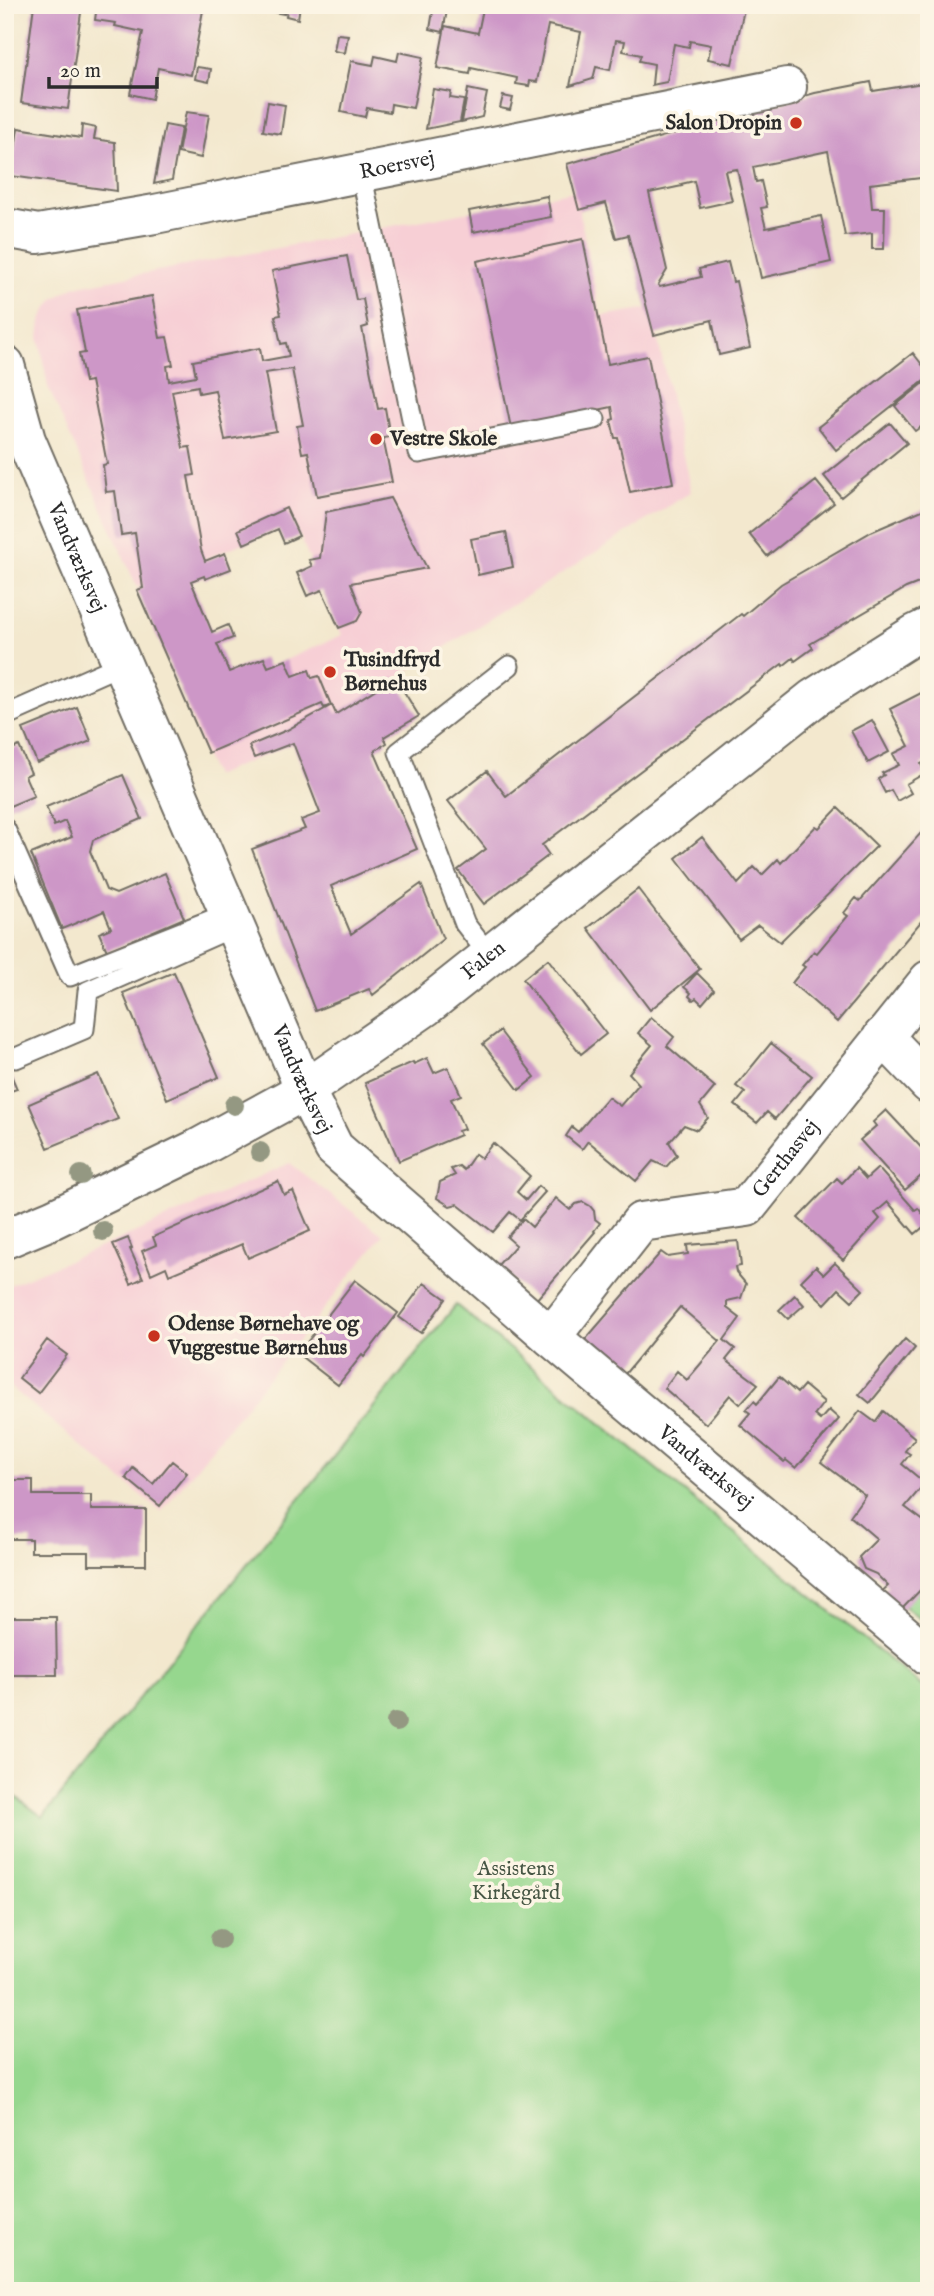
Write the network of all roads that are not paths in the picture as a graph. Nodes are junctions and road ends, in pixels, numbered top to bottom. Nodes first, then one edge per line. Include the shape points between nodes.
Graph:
1 (787, 87) dead end
2 (361, 172) junction
3 (5, 228) edge
4 (5, 365) edge
5 (595, 419) dead end
6 (929, 627) edge
7 (122, 664) junction
8 (509, 666) dead end
9 (5, 718) edge
10 (5, 829) edge
11 (232, 920) junction
12 (489, 955) junction
13 (929, 980) edge
14 (883, 1036) junction
15 (16, 1058) dead end
16 (929, 1084) edge
17 (305, 1090) junction
18 (5, 1239) edge
19 (551, 1337) junction
20 (929, 1656) edge

1 - 2 street, Roersvej
2 - 3 street, Roersvej via 38,234
2 - 5 lane via 419,453
4 - 7 street, Vandværksvej via 26,440
6 - 12 street, Falen via 814,698
7 - 9 lane
7 - 11 street, Vandværksvej
8 - 12 lane via 399,752 465,924
10 - 11 lane via 70,976
11 - 15 lane via 88,991 84,1029
11 - 17 street, Vandværksvej
12 - 17 street, Falen via 425,1007
13 - 14 street, Gerthasvej
14 - 16 street
14 - 19 street, Gerthasvej via 747,1207 641,1222
17 - 18 street, Falen via 197,1149
17 - 19 street, Vandværksvej via 334,1148
19 - 20 street, Vandværksvej

